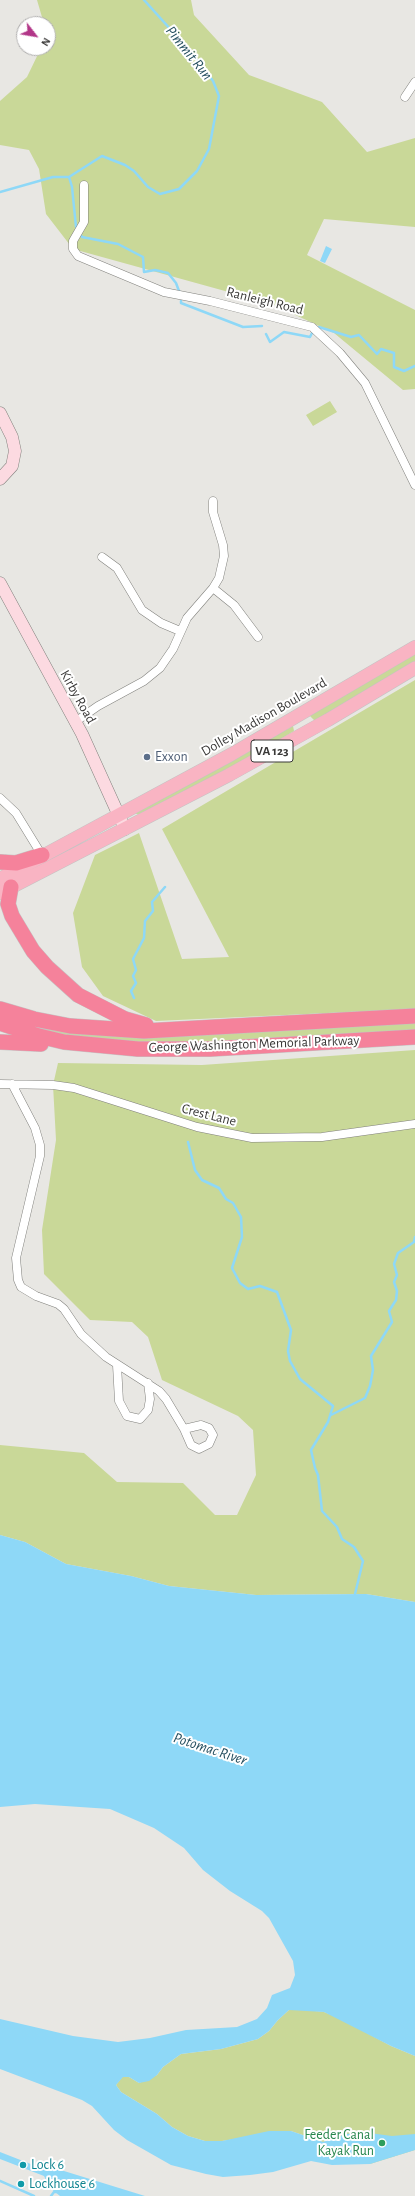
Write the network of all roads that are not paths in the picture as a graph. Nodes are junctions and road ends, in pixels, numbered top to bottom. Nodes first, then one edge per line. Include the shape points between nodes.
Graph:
1 (415, 82) edge
2 (405, 97) dead end
3 (84, 185) dead end
4 (0, 413) edge
5 (0, 479) edge
6 (415, 485) edge
7 (213, 501) dead end
8 (102, 557) dead end
9 (0, 583) edge
10 (213, 588) junction
11 (180, 631) junction
12 (258, 637) dead end
13 (415, 647) edge
14 (415, 668) edge
15 (298, 717) junction
16 (75, 722) junction
17 (307, 732) junction
18 (0, 798) edge
19 (118, 814) junction
20 (125, 828) junction
21 (46, 861) junction
22 (0, 862) edge
23 (4, 886) edge
24 (0, 1009) edge
25 (415, 1016) edge
26 (0, 1023) edge
27 (187, 1030) junction
28 (415, 1037) edge
29 (0, 1042) edge
30 (94, 1046) junction
31 (0, 1084) edge
32 (12, 1084) junction
33 (415, 1124) edge
34 (117, 1365) junction
35 (148, 1383) junction
36 (184, 1429) dead end

1 - 2 street
3 - 6 street, Ranleigh Road via 84,222 73,242 73,249 78,256 168,293 312,327 365,382
4 - 5 main road via 12,437 15,451 12,466
7 - 10 street via 213,512 224,556 219,578
8 - 11 street via 116,568 142,610 161,623
9 - 16 main road, Kirby Road
10 - 11 street via 196,606
10 - 12 street via 234,605
11 - 16 street via 167,659 152,676
13 - 15 main road, Dolley Madison Boulevard / VA 123
14 - 17 main road, Dolley Madison Boulevard / VA 123
15 - 17 main road
15 - 19 main road, Dolley Madison Boulevard / VA 123
16 - 19 main road, Kirby Road
17 - 20 main road, Dolley Madison Boulevard / VA 123
18 - 21 street via 16,813
19 - 20 main road, Kirby Road
19 - 21 main road, Dolley Madison Boulevard / VA 123
20 - 21 main road, Dolley Madison Boulevard / VA 123
21 - 22 highway
21 - 23 main road, Dolley Madison Boulevard / VA 123
23 - 27 highway via 12,916 33,951 69,988 100,1008 125,1019 140,1024
24 - 27 highway, George Washington Memorial Parkway via 45,1021 89,1028
25 - 27 highway, George Washington Memorial Parkway
26 - 30 highway, George Washington Memorial Parkway via 51,1039
28 - 30 highway, George Washington Memorial Parkway via 210,1049
29 - 30 highway
31 - 32 street, Crest Lane
32 - 33 street, Crest Lane via 74,1088 203,1129 252,1138 322,1137
32 - 34 street via 35,1128 40,1145 40,1156 17,1250 18,1280 26,1291 51,1300 64,1309 81,1334
34 - 35 street
34 - 35 street via 119,1401 127,1416 140,1419 148,1410
35 - 36 street via 166,1398

